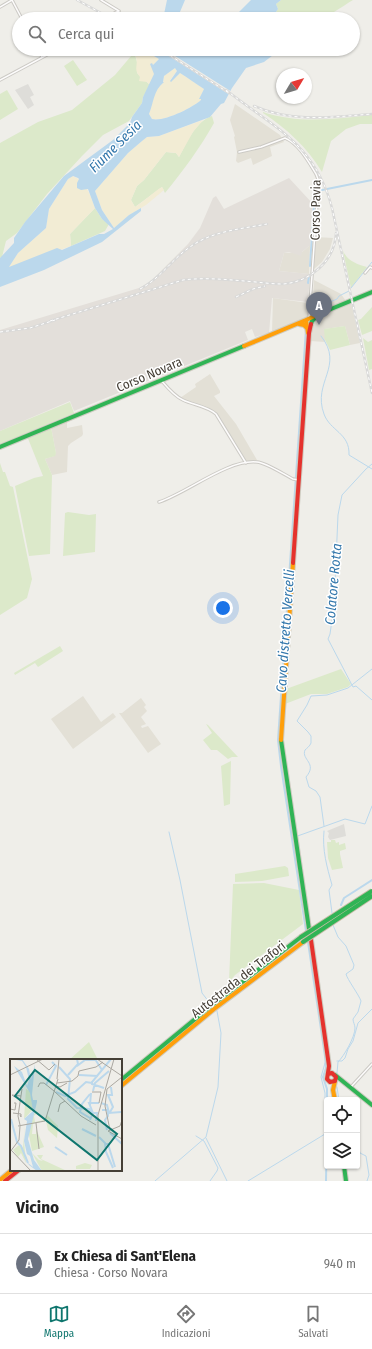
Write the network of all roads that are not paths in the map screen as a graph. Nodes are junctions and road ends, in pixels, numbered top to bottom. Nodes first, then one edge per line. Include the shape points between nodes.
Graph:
1 (12, 0) edge
2 (101, 0) edge
3 (0, 7) edge
4 (18, 12) edge
5 (117, 12) edge
6 (42, 57) edge
7 (0, 80) edge
8 (239, 152) dead end
9 (372, 268) edge
10 (365, 273) dead end
11 (371, 294) edge
12 (319, 314) junction
13 (308, 319) junction
14 (297, 324) junction
15 (309, 329) junction
16 (161, 380) junction
17 (0, 447) edge
18 (246, 463) junction
19 (298, 480) junction
20 (159, 502) dead end
21 (372, 891) edge
22 (372, 896) edge
23 (309, 929) dead end
24 (302, 940) junction
25 (311, 940) dead end
26 (372, 1064) edge
27 (329, 1066) junction
28 (328, 1074) junction
29 (334, 1074) junction
30 (122, 1079) edge
31 (335, 1081) junction
32 (343, 1081) junction
33 (328, 1082) junction
34 (122, 1085) edge
35 (350, 1088) junction
36 (333, 1090) junction
37 (334, 1097) edge
38 (372, 1105) edge
39 (344, 1169) edge
40 (11, 1171) edge
41 (18, 1171) edge
42 (0, 1180) edge
43 (5, 1181) edge
44 (346, 1181) edge

1 - 3 street
1 - 4 street
2 - 5 street via 119,11
6 - 7 street
8 - 13 street, Corso Pavia via 287,138 298,148 318,179
9 - 10 street
11 - 12 main road, Corso Novara
12 - 13 main road, Corso Novara
12 - 15 main road
13 - 14 main road, Corso Novara
13 - 15 main road
14 - 15 main road
14 - 16 main road, Corso Novara
15 - 19 main road
16 - 17 main road, Corso Novara
16 - 18 street via 182,400 216,414
18 - 19 street via 262,463
18 - 20 street via 203,480
19 - 23 main road via 281,744
21 - 24 main road, Autostrada dei Trafori, bridge
22 - 24 main road, Autostrada dei Trafori, bridge
24 - 30 main road, Autostrada dei Trafori via 211,1006
24 - 34 main road, Autostrada dei Trafori
25 - 27 main road
26 - 35 street
27 - 28 main road
27 - 29 main road
28 - 29 main road
28 - 33 main road
29 - 31 main road
29 - 32 main road
31 - 32 main road
31 - 33 main road
31 - 36 main road
32 - 35 main road
33 - 36 main road
35 - 38 main road
36 - 37 main road
39 - 44 main road
40 - 42 main road
41 - 43 main road

